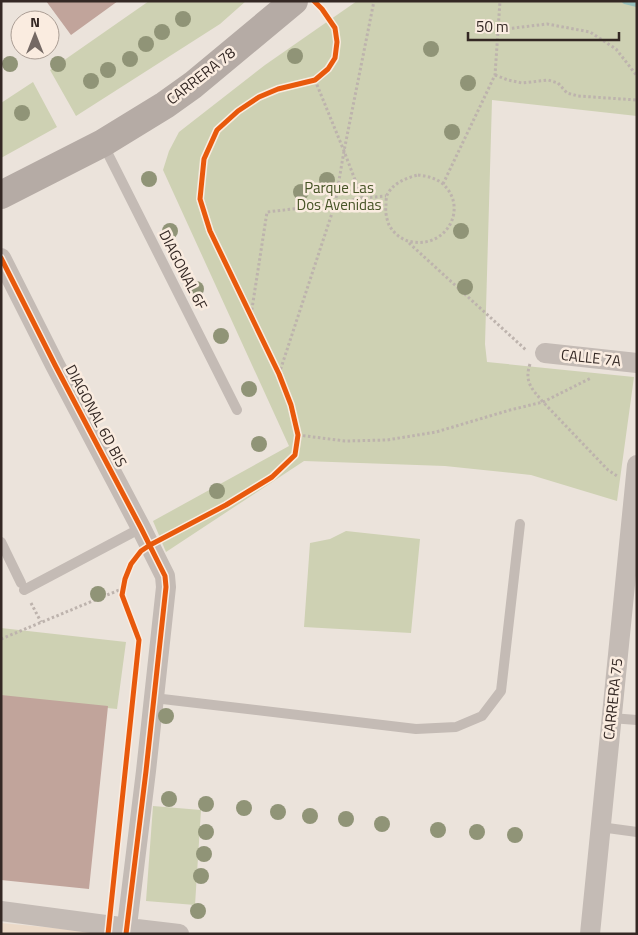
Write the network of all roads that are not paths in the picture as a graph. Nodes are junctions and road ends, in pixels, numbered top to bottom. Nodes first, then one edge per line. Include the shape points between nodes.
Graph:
1 (294, 1) edge
2 (103, 143) junction
3 (1, 195) edge
4 (1, 258) edge
5 (540, 355) road end
6 (637, 363) edge
7 (237, 410) dead end
8 (637, 465) edge
9 (636, 488) edge
10 (520, 524) dead end
11 (141, 528) junction
12 (1, 542) edge
13 (630, 602) edge
14 (154, 698) junction
15 (611, 718) junction
16 (637, 720) edge
17 (600, 827) junction
18 (637, 832) edge
19 (1, 911) edge
20 (127, 931) edge
21 (178, 934) edge
22 (590, 934) edge

1 - 2 street, CARRERA 78 via 193,85
2 - 3 street, CARRERA 78
2 - 7 lane, DIAGONAL 6F
4 - 11 street, DIAGONAL 6D BIS
5 - 6 street, CALLE 7A
8 - 9 street, CARRERA 75
9 - 13 street, CARRERA 75
10 - 14 lane via 501,691 482,716 456,728 416,729
11 - 12 lane via 23,586
11 - 14 street, DIAGONAL 6D BIS via 165,576 166,587
13 - 15 street, CARRERA 75
14 - 20 street
15 - 16 lane
15 - 17 street, CARRERA 75
17 - 18 lane
17 - 22 street, CARRERA 75
19 - 20 street
20 - 21 street

